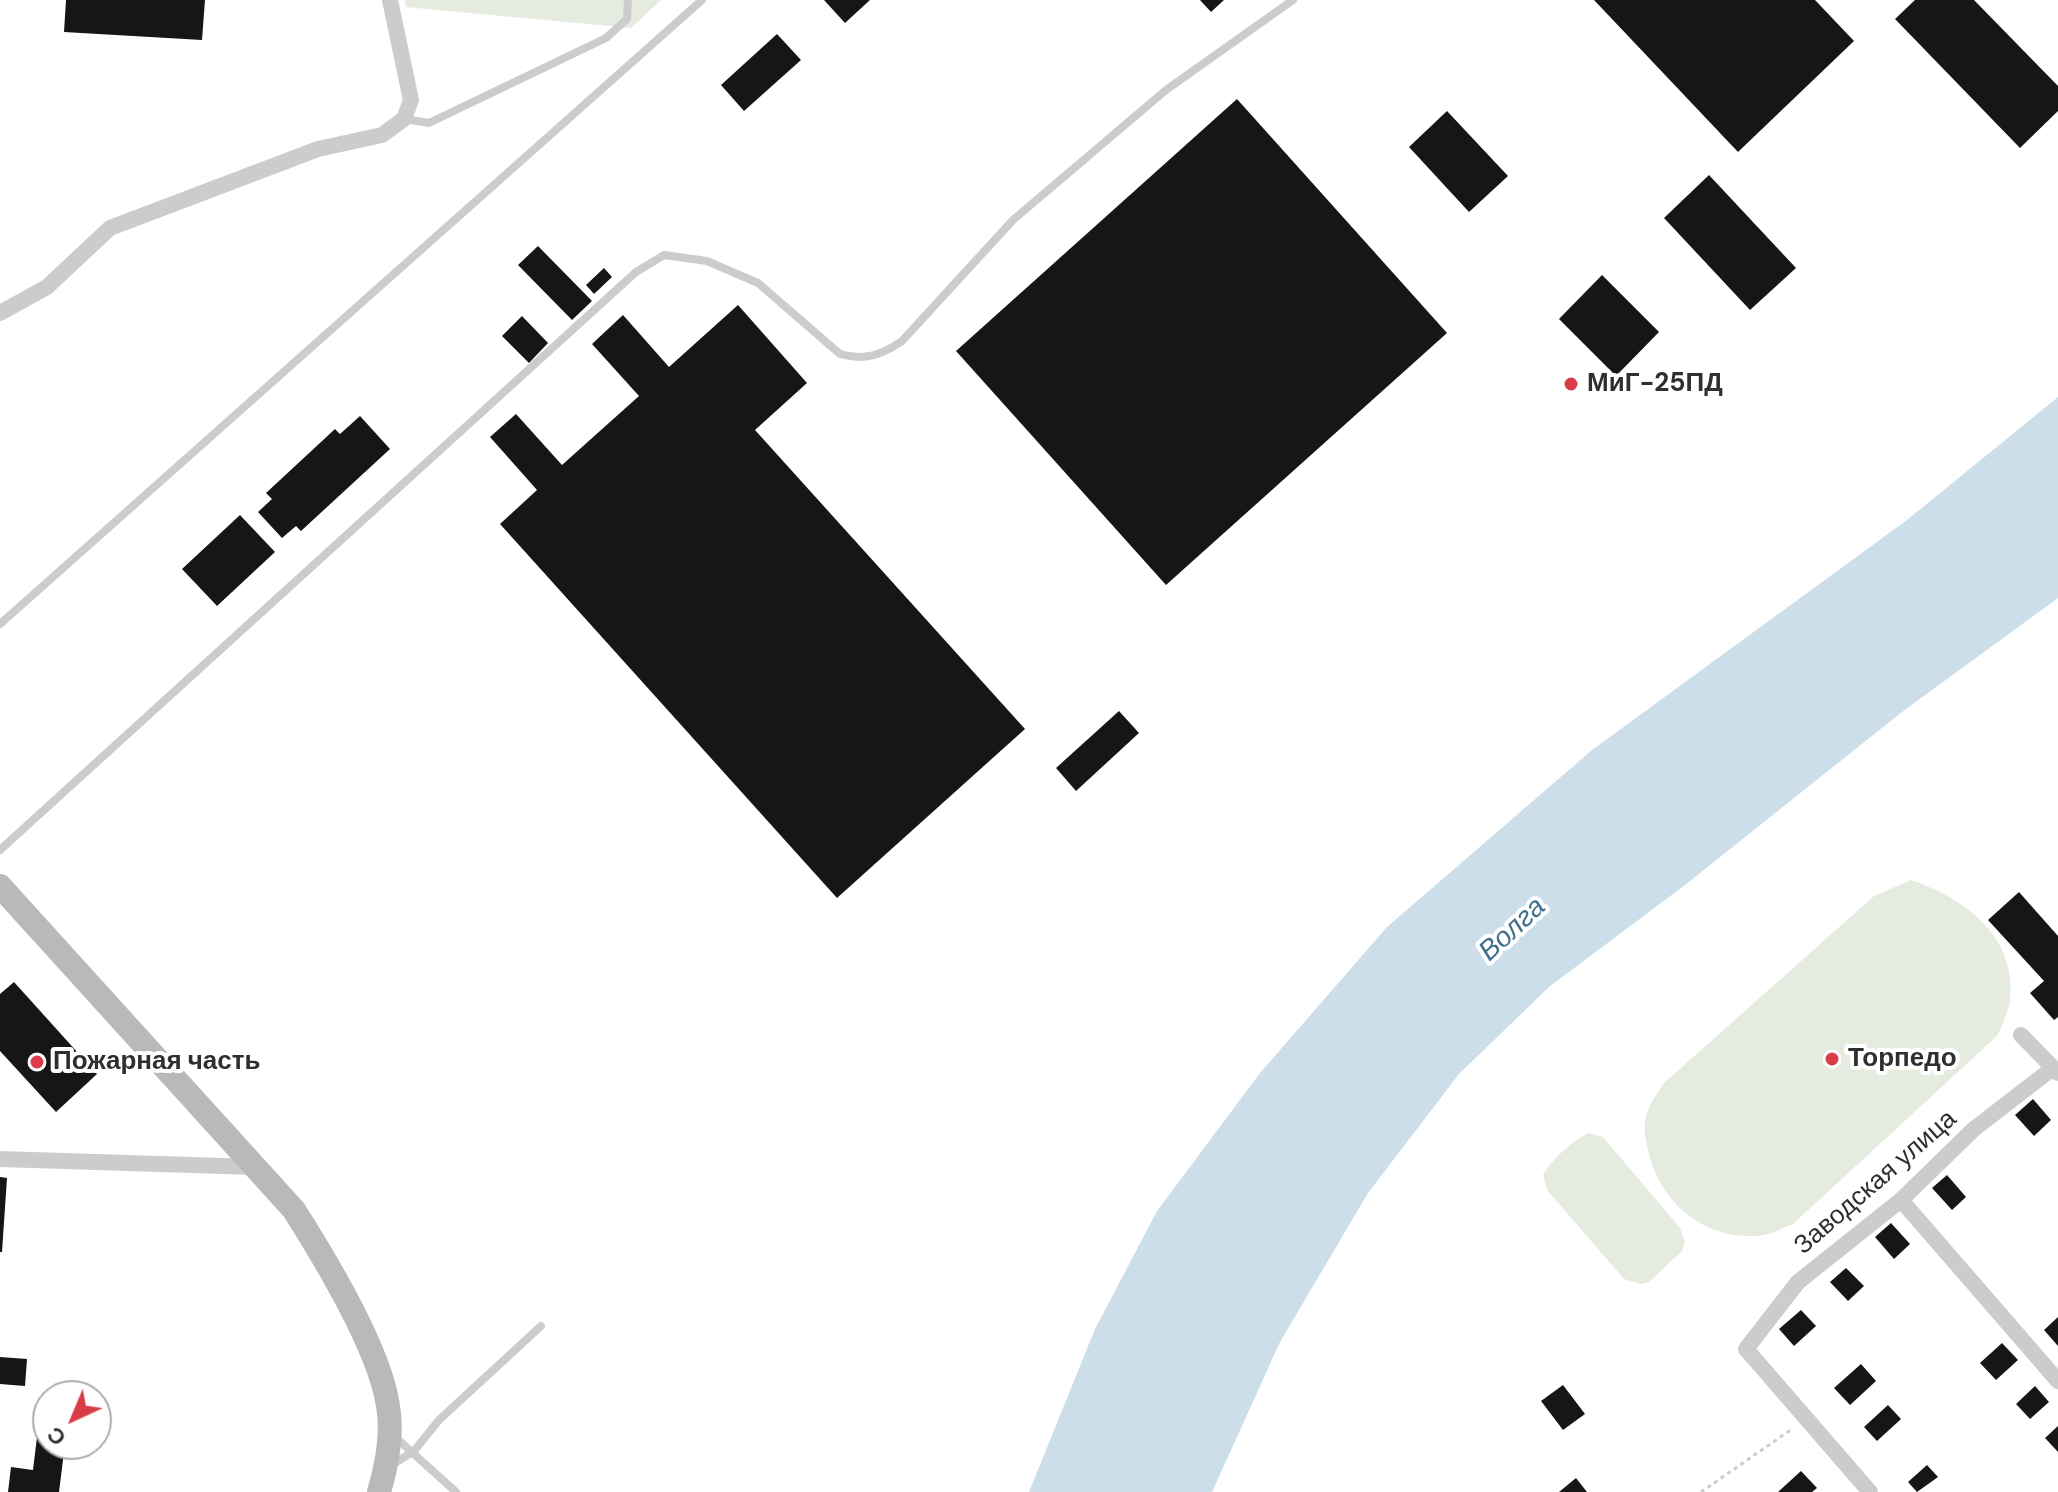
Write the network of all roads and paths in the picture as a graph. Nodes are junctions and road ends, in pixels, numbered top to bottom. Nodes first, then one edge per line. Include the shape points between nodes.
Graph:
1 (390, 0) edge
2 (628, 0) edge
3 (702, 0) edge
4 (1293, 0) edge
5 (404, 119) junction
6 (0, 313) edge
7 (0, 624) edge
8 (0, 850) edge
9 (0, 886) edge
10 (2021, 1035) dead end
11 (2056, 1070) edge
12 (0, 1159) edge
13 (255, 1167) junction
14 (1901, 1200) junction
15 (541, 1326) dead end
16 (2058, 1381) edge
17 (1805, 1420) junction
18 (389, 1432) junction
19 (414, 1451) junction
20 (386, 1468) junction
21 (379, 1492) edge
22 (456, 1492) edge
23 (1701, 1492) edge
24 (1870, 1492) edge

1 - 5 street via 411,100
2 - 5 lane via 627,19 606,38 429,123
3 - 7 lane
4 - 8 lane via 1166,90 1013,220 884,354 840,354 758,283 707,261 664,255 636,272
5 - 6 street via 382,135 318,149 110,228 47,287
9 - 13 street
10 - 11 street
11 - 14 street, Заводская улица via 1974,1129
12 - 13 street
13 - 18 street via 294,1210 332,1272 382,1382
14 - 16 street
14 - 17 street, Заводская улица via 1798,1282 1746,1349
15 - 19 lane via 439,1420
17 - 23 path
17 - 24 street
18 - 19 lane
18 - 20 street
19 - 20 lane
19 - 22 lane
20 - 21 street

